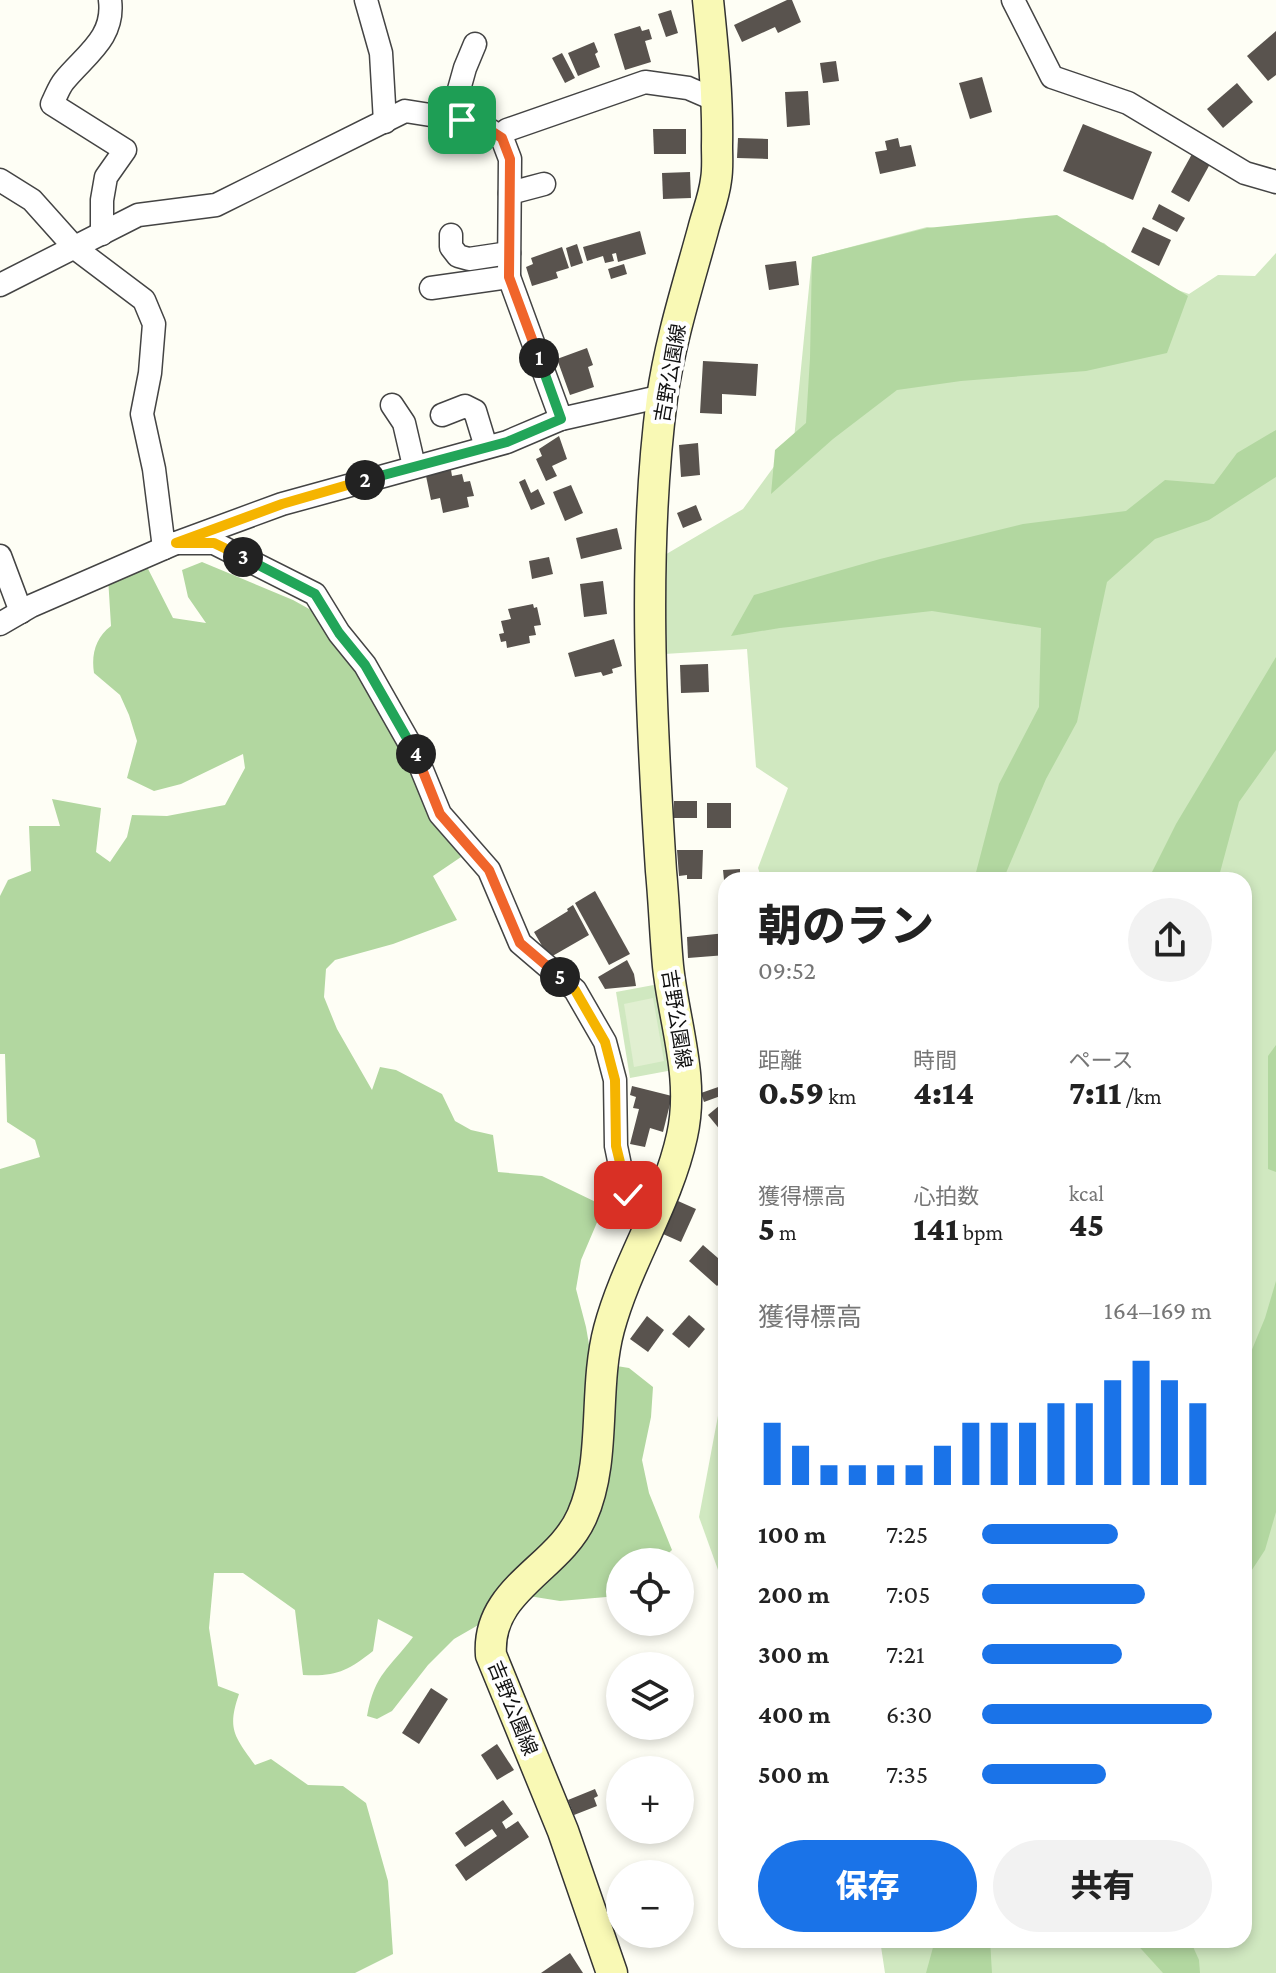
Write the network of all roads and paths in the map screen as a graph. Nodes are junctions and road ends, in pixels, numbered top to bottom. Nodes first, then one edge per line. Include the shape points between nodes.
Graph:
1 (110, 0) edge
2 (366, 0) edge
3 (1013, 0) edge
4 (714, 2) edge
5 (475, 44) dead end
6 (718, 101) junction
7 (451, 118) junction
8 (385, 122) junction
9 (499, 137) junction
10 (0, 180) edge
11 (1276, 182) edge
12 (544, 184) dead end
13 (510, 193) junction
14 (102, 234) junction
15 (451, 235) dead end
16 (75, 248) junction
17 (509, 253) junction
18 (509, 277) junction
19 (0, 285) edge
20 (431, 288) dead end
21 (663, 396) junction
22 (392, 405) dead end
23 (442, 415) dead end
24 (561, 419) junction
25 (486, 447) junction
26 (414, 466) junction
27 (170, 546) junction
28 (0, 556) edge
29 (21, 612) junction
30 (0, 624) edge
31 (654, 1217) junction
32 (612, 1973) edge

1 - 14 street via 106,32 63,82 52,104 125,150 106,177
2 - 8 street via 381,53
3 - 11 street via 1052,77 1128,103 1245,173
4 - 6 main road, 吉野公園線
5 - 7 street
6 - 9 street via 688,88 645,82
6 - 21 main road, 吉野公園線 via 717,179
7 - 8 street via 405,111
7 - 9 street
8 - 14 street via 216,205 138,215
9 - 13 street via 510,159
10 - 16 street via 32,200
12 - 13 street
13 - 17 street
14 - 16 street
15 - 17 street via 458,256
16 - 19 street
16 - 27 street via 144,300 154,324 142,414
17 - 18 street
18 - 20 street
18 - 24 street
21 - 24 street
21 - 31 main road, 吉野公園線 via 652,510 656,795 668,967 687,1084 680,1144
22 - 26 street via 404,423
23 - 25 street via 465,406 475,411
24 - 25 street
25 - 26 street
26 - 27 street via 282,504
27 - 29 street
27 - 31 street via 214,543 315,594 401,728 440,814 489,870 520,943 575,990 605,1042 615,1080 622,1175 636,1206
28 - 29 street
29 - 30 street
31 - 32 main road, 吉野公園線 via 625,1278 608,1332 595,1469 581,1519 568,1539 507,1599 490,1645

